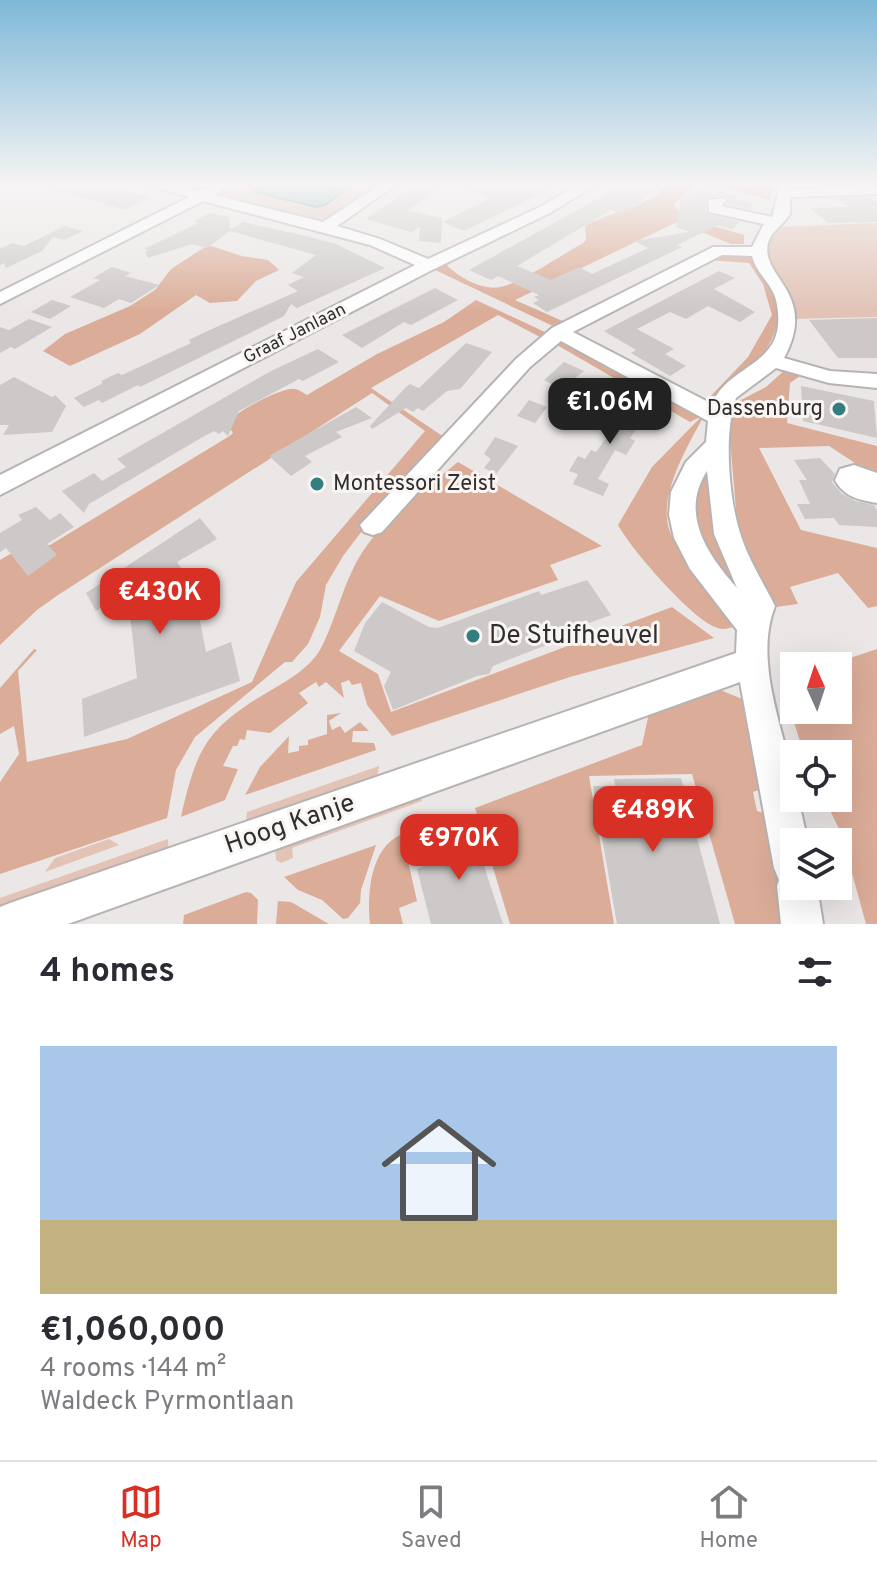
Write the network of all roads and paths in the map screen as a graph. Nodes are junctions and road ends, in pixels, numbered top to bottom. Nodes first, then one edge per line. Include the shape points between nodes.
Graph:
1 (132, 226) edge
2 (138, 226) edge
3 (143, 226) edge
4 (322, 226) edge
5 (511, 226) edge
6 (770, 226) edge
7 (325, 227) joint
8 (761, 252) junction
9 (429, 265) junction
10 (0, 290) edge
11 (0, 299) edge
12 (0, 308) edge
13 (559, 332) junction
14 (774, 361) junction
15 (877, 381) edge
16 (719, 417) junction
17 (717, 445) junction
18 (2, 482) edge
19 (877, 483) edge
20 (877, 493) edge
21 (373, 525) dead end
22 (752, 626) junction
23 (752, 663) junction
24 (786, 828) edge
25 (799, 900) edge
26 (10, 924) edge
27 (802, 924) edge

1 - 10 street
2 - 11 street
3 - 12 street
4 - 7 street
5 - 9 street, Graaf Janlaan
6 - 8 street
7 - 9 street
8 - 13 street via 719,250
8 - 14 street via 764,271 785,299 785,329
9 - 18 street, Graaf Janlaan
13 - 16 street
13 - 21 street via 523,363
14 - 15 street via 829,377
14 - 16 street via 726,397
16 - 17 street
17 - 22 street via 727,534 760,606
17 - 22 street via 695,463 684,487 686,536 711,580
19 - 20 street via 854,474 847,480 861,491
22 - 23 street
23 - 24 street
23 - 26 street, Hoog Kanje
25 - 27 street

